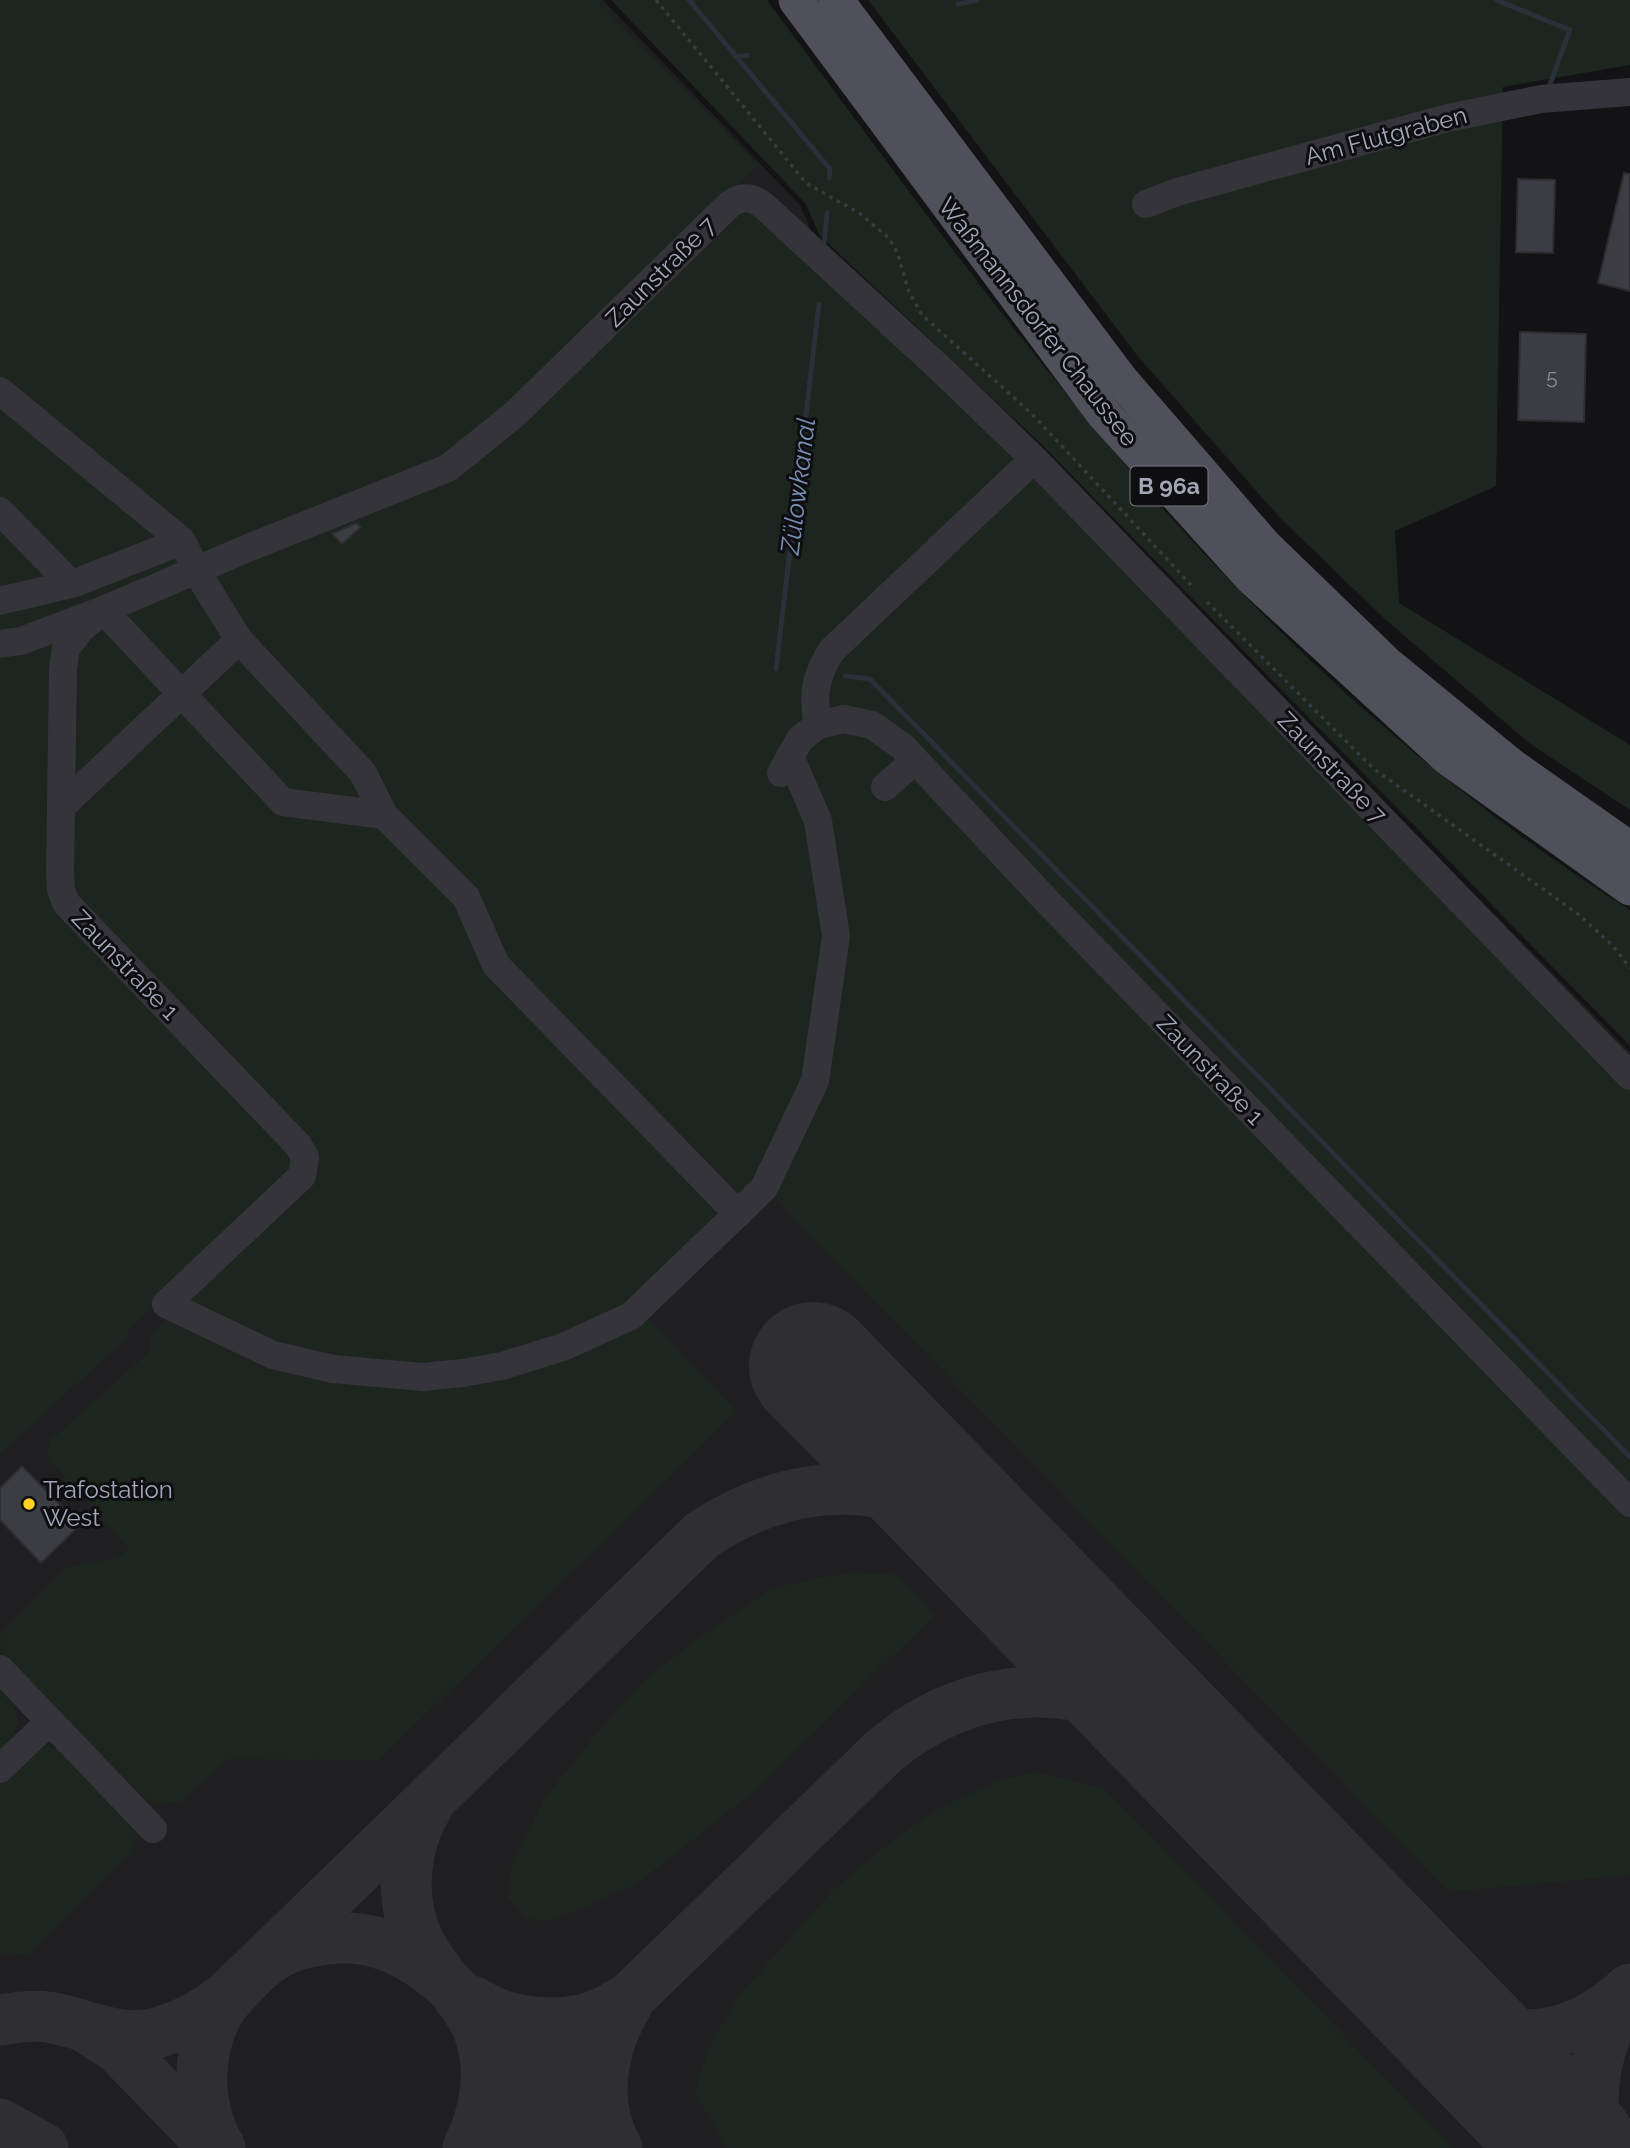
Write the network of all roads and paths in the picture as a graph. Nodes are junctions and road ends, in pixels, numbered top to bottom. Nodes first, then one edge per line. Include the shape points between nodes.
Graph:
1 (656, 0) edge
2 (796, 0) edge
3 (836, 0) edge
4 (1630, 92) edge
5 (1146, 204) dead end
6 (0, 391) edge
7 (1034, 459) junction
8 (0, 511) edge
9 (182, 541) junction
10 (248, 548) joint
11 (197, 572) junction
12 (71, 584) junction
13 (0, 601) edge
14 (103, 610) junction
15 (239, 640) junction
16 (10, 643) edge
17 (182, 694) junction
18 (818, 725) junction
19 (915, 760) junction
20 (885, 788) dead end
21 (62, 806) junction
22 (384, 815) junction
23 (1630, 849) edge
24 (1630, 888) edge
25 (1630, 968) edge
26 (1630, 1076) edge
27 (738, 1214) junction
28 (1630, 1503) edge
29 (0, 1669) edge
30 (50, 1721) junction
31 (0, 1769) edge
32 (153, 1829) dead end

1 - 25 path via 806,183 859,213 889,238 922,315 1032,414 1199,594 1374,769 1578,914
2 - 24 main road, Waßmannsdorfer Chaussee / B 96a via 1103,413 1251,577 1448,758
3 - 23 main road, Waßmannsdorfer Chaussee / B 96a via 1121,380 1264,545 1387,664 1513,767
4 - 5 street, Am Flutgraben via 1541,99 1448,118
6 - 9 street
7 - 10 street, Zaunstraße 7 via 764,206 745,197 730,204 516,414 448,468
7 - 18 street via 831,652 821,667 813,701
7 - 26 street, Zaunstraße 7
8 - 12 street
9 - 11 street
9 - 12 street
10 - 11 street, Zaunstraße 1
11 - 14 street, Zaunstraße 1
11 - 15 street
12 - 13 street
14 - 16 street
14 - 17 street
14 - 21 street, Zaunstraße 1 via 66,648
15 - 17 street
15 - 22 street via 363,773
17 - 21 street
17 - 22 street via 283,802
18 - 19 street, Zaunstraße 1 via 844,719 873,725
18 - 27 street via 800,739 785,766 818,821 836,936 815,1081 764,1188
19 - 20 street
19 - 28 street, Zaunstraße 1
21 - 27 street, Zaunstraße 1 via 60,873 65,903 305,1157 302,1176 166,1304 273,1355 333,1369 423,1377 463,1373 563,1347 631,1316
22 - 27 street via 466,897 496,965
29 - 30 street
30 - 31 street
30 - 32 street

